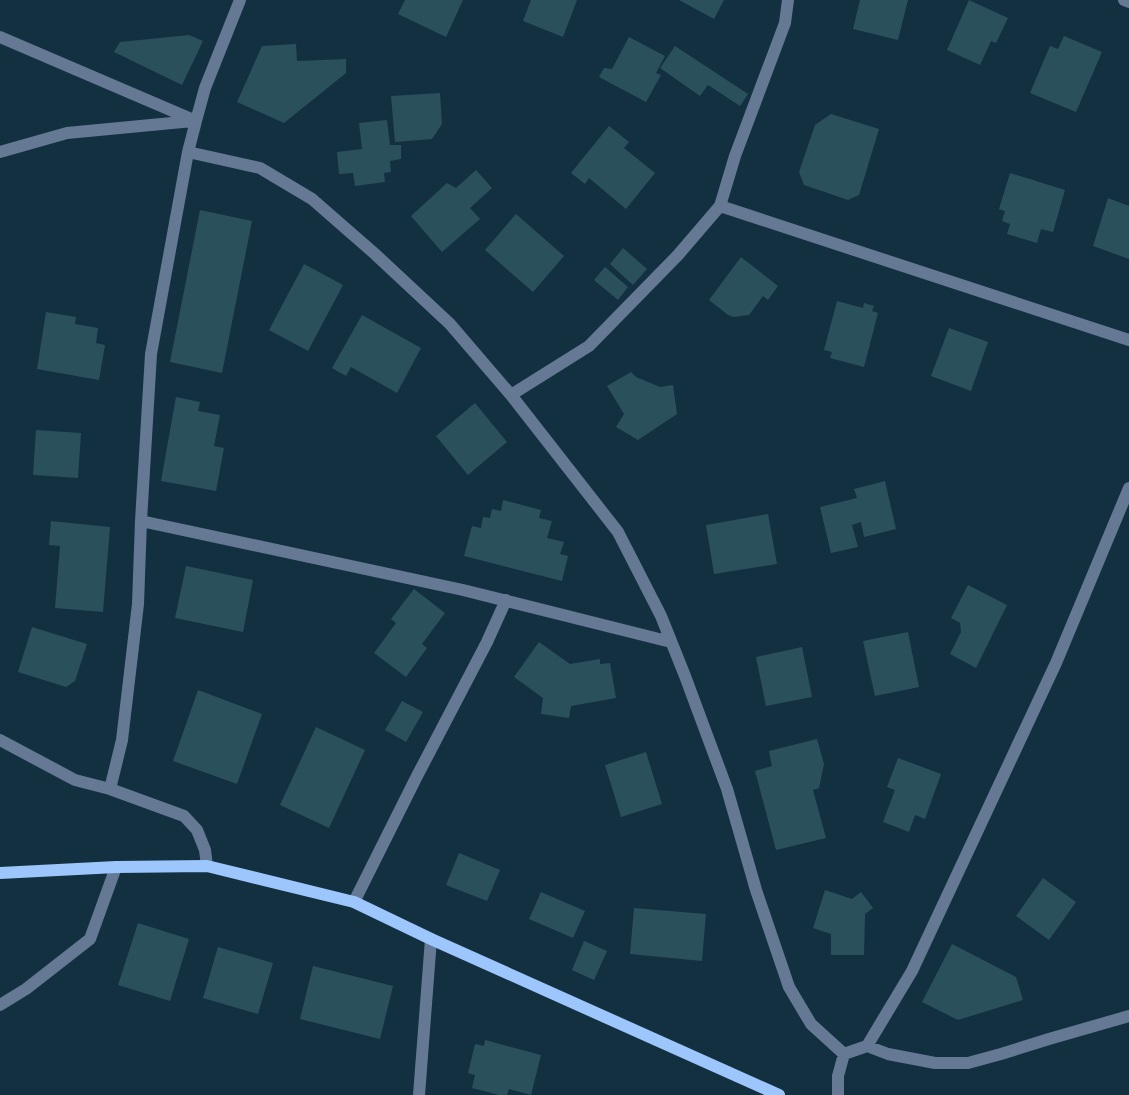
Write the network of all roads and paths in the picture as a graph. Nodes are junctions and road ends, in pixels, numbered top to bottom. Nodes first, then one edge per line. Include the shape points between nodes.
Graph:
1 (240, 0) edge
2 (788, 0) edge
3 (1124, 0) edge
4 (1129, 2) edge
5 (0, 36) edge
6 (196, 121) junction
7 (0, 152) edge
8 (188, 152) junction
9 (720, 206) junction
10 (1129, 340) edge
11 (510, 395) junction
12 (1129, 489) edge
13 (141, 521) junction
14 (506, 600) junction
15 (671, 642) junction
16 (0, 740) edge
17 (110, 789) junction
18 (207, 866) junction
19 (116, 867) junction
20 (0, 873) edge
21 (354, 902) junction
22 (432, 939) junction
23 (0, 1005) edge
24 (1129, 1016) edge
25 (868, 1046) junction
26 (844, 1054) junction
27 (419, 1095) edge
28 (779, 1095) edge
29 (838, 1095) edge

1 - 6 street via 205,88
2 - 9 street via 784,23
3 - 4 street
5 - 6 street
6 - 7 street via 67,133
6 - 8 street
8 - 11 street via 260,168 312,199 450,324
8 - 13 street via 151,354
9 - 10 street
9 - 11 street via 678,256 589,346
11 - 15 street via 618,532
12 - 25 street via 1056,663 912,971
13 - 14 street
13 - 17 street via 137,614 122,740
14 - 15 street
14 - 21 street
15 - 26 street via 727,789 756,890 789,986 811,1024
16 - 17 street via 75,780
17 - 18 street via 184,816 197,830
18 - 19 main road
18 - 21 main road
19 - 20 main road
19 - 23 street via 90,939
21 - 22 main road
22 - 27 street
22 - 28 main road
24 - 25 street via 968,1063 935,1063 888,1054
25 - 26 street
26 - 29 street via 838,1076

